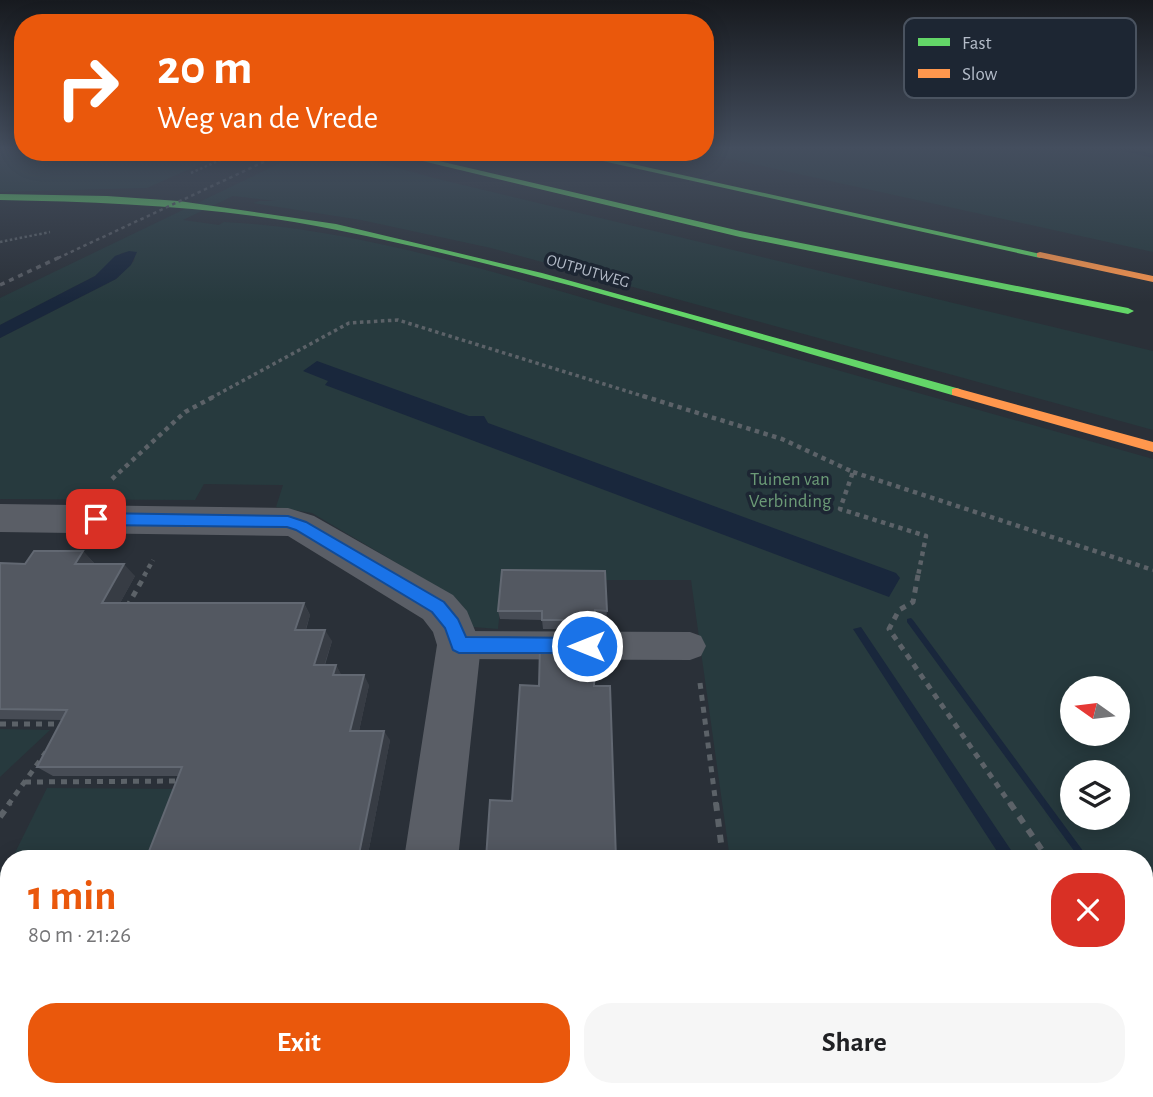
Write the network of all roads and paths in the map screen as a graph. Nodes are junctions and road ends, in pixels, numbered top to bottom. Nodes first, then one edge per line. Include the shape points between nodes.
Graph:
1 (64, 199) edge
2 (591, 199) edge
3 (786, 199) edge
4 (832, 199) edge
5 (762, 222) dead end
6 (1050, 256) junction
7 (1153, 279) edge
8 (1153, 447) edge
9 (853, 472) junction
10 (0, 518) edge
11 (69, 519) junction
12 (175, 519) junction
13 (1153, 570) edge
14 (124, 613) edge
15 (459, 645) junction
16 (690, 646) joint
17 (0, 724) edge
18 (57, 736) edge
19 (49, 747) edge
20 (25, 782) junction
21 (181, 792) edge
22 (0, 817) edge
23 (432, 850) edge
24 (722, 850) edge
25 (1042, 850) edge

1 - 8 main road, OUTPUTWEG via 238,212 351,230 535,274
2 - 5 main road via 740,234 1134,312
3 - 6 main road
4 - 6 main road
6 - 7 main road
9 - 11 path via 782,439 398,320 349,323 185,412
9 - 13 path
9 - 25 path via 840,509 926,536 914,602 900,610 889,629
10 - 11 street
11 - 12 street
12 - 14 path
12 - 15 street via 270,520 301,526 438,607 452,624
15 - 16 lane
15 - 23 street
16 - 24 path via 699,676
17 - 18 path via 65,724
19 - 20 path
20 - 21 path via 185,781
20 - 22 path

